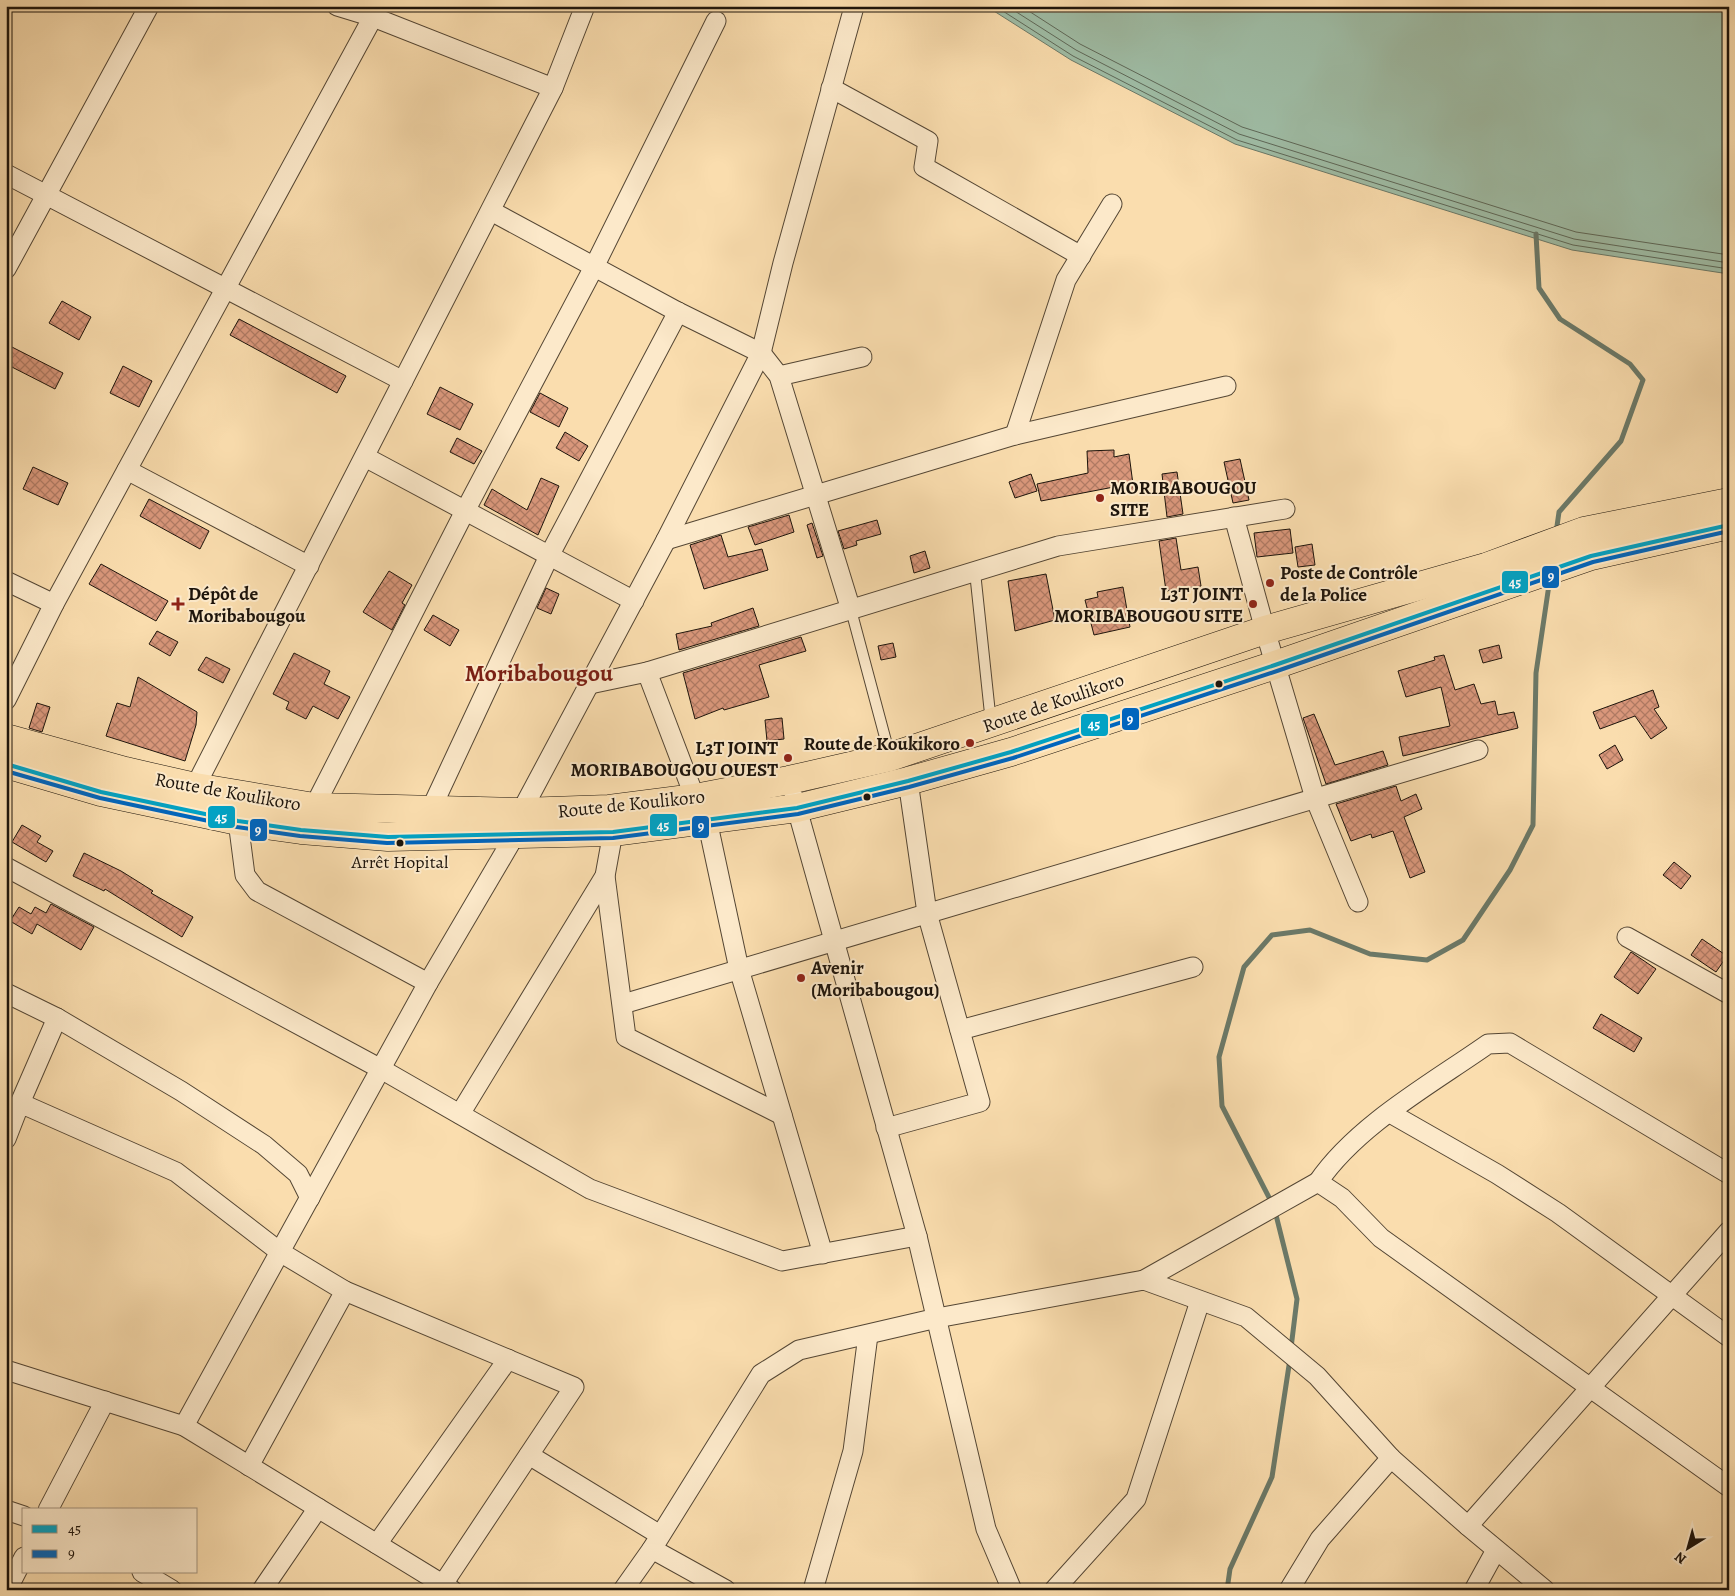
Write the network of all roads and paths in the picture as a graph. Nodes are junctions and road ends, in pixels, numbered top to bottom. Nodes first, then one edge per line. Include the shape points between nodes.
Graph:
1 (149, 6) edge
2 (337, 6) edge
3 (585, 6) edge
4 (854, 7) edge
5 (373, 17) junction
6 (716, 21) dead end
7 (554, 88) junction
8 (831, 88) junction
9 (6, 174) edge
10 (47, 195) junction
11 (1112, 204) dead end
12 (491, 211) junction
13 (1081, 256) junction
14 (594, 267) junction
15 (6, 269) edge
16 (226, 289) junction
17 (678, 312) junction
18 (761, 353) junction
19 (862, 357) dead end
20 (779, 376) junction
21 (403, 381) junction
22 (1226, 386) dead end
23 (1014, 435) junction
24 (364, 458) junction
25 (127, 470) junction
26 (817, 495) junction
27 (1729, 502) edge
28 (1285, 509) dead end
29 (465, 511) junction
30 (1234, 518) junction
31 (1729, 525) edge
32 (666, 540) junction
33 (1588, 544) junction
34 (549, 556) junction
35 (309, 566) junction
36 (975, 572) junction
37 (1488, 579) junction
38 (6, 580) edge
39 (634, 601) junction
40 (54, 604) junction
41 (851, 610) junction
42 (1265, 630) junction
43 (1276, 665) junction
44 (647, 672) junction
45 (590, 684) junction
46 (6, 700) edge
47 (991, 724) junction
48 (6, 738) edge
49 (1478, 750) dead end
50 (890, 757) junction
51 (6, 764) edge
52 (789, 780) junction
53 (908, 781) junction
54 (195, 787) junction
55 (1315, 798) junction
56 (314, 807) junction
57 (797, 808) junction
58 (431, 809) junction
59 (701, 809) junction
60 (238, 821) junction
61 (518, 824) junction
62 (613, 832) junction
63 (6, 867) edge
64 (605, 876) junction
65 (1358, 902) dead end
66 (927, 913) junction
67 (1627, 937) dead end
68 (833, 941) junction
69 (1193, 967) dead end
70 (739, 969) junction
71 (428, 983) junction
72 (6, 993) edge
73 (1729, 994) edge
74 (623, 1004) junction
75 (57, 1018) junction
76 (960, 1030) junction
77 (381, 1069) junction
78 (20, 1102) junction
79 (1390, 1113) junction
80 (460, 1114) junction
81 (782, 1115) junction
82 (886, 1128) junction
83 (6, 1140) edge
84 (1729, 1174) edge
85 (1318, 1182) junction
86 (310, 1198) junction
87 (1729, 1231) edge
88 (917, 1236) junction
89 (280, 1252) junction
90 (823, 1254) junction
91 (1144, 1280) junction
92 (345, 1291) junction
93 (1672, 1296) junction
94 (1200, 1300) junction
95 (937, 1318) junction
96 (868, 1335) junction
97 (1729, 1337) edge
98 (508, 1359) junction
99 (6, 1370) edge
100 (1590, 1388) junction
101 (105, 1401) junction
102 (184, 1426) junction
103 (529, 1455) junction
104 (1391, 1458) junction
105 (249, 1466) junction
106 (1729, 1487) edge
107 (49, 1508) edge
108 (318, 1508) junction
109 (6, 1510) edge
110 (22, 1515) edge
111 (1468, 1526) junction
112 (656, 1542) junction
113 (377, 1544) junction
114 (1496, 1550) junction
115 (22, 1562) edge
116 (145, 1574) edge
117 (445, 1588) edge
118 (7, 1590) edge
119 (172, 1590) edge
120 (262, 1590) edge
121 (623, 1590) edge
122 (726, 1590) edge
123 (813, 1590) edge
124 (1012, 1590) edge
125 (1054, 1590) edge
126 (1289, 1590) edge
127 (1474, 1590) edge
128 (1545, 1590) edge

1 - 10 street
2 - 5 street
3 - 7 street
4 - 8 street
5 - 7 street
5 - 16 street
6 - 14 street
7 - 12 street
8 - 13 street via 928,141 924,167
8 - 18 street
9 - 10 street
10 - 15 street
10 - 16 street
11 - 13 street
12 - 14 street
12 - 21 street
13 - 23 street via 1066,280
14 - 17 street
14 - 29 street
16 - 21 street
16 - 25 street
17 - 18 street
17 - 34 street
18 - 20 street
18 - 32 street
19 - 20 street
20 - 26 street
21 - 24 street
22 - 23 street
23 - 26 street
24 - 29 street
24 - 35 street
25 - 35 street
25 - 40 street
26 - 32 street
26 - 41 street
27 - 33 main road
28 - 30 street
29 - 34 street
29 - 56 street
30 - 36 street via 1058,546
30 - 42 street
31 - 33 main road
32 - 39 street
33 - 37 main road, Route de Koulikoro
34 - 39 street
34 - 58 street
35 - 54 street
36 - 41 street
36 - 47 lane
37 - 42 main road, Route de Koulikoro
37 - 43 main road, Route de Koulikoro
38 - 40 street
39 - 45 street
40 - 46 street
41 - 44 street
41 - 50 lane
42 - 43 street
42 - 47 main road, Route de Koulikoro
43 - 53 main road, Route de Koulikoro via 1011,752
43 - 55 street
44 - 45 street
44 - 59 street
45 - 61 street
47 - 50 main road, Route de Koulikoro
48 - 54 main road, Route de Koulikoro
49 - 55 street
50 - 52 main road, Route de Koulikoro
51 - 60 main road, Route de Koulikoro via 101,792
52 - 57 street
52 - 59 main road, Route de Koulikoro
53 - 57 main road, Route de Koulikoro
53 - 66 street
54 - 56 main road, Route de Koulikoro
55 - 65 street
55 - 66 street
56 - 58 main road, Route de Koulikoro
57 - 59 main road, Route de Koulikoro
57 - 68 street
58 - 61 main road, Route de Koulikoro
59 - 61 main road, Route de Koulikoro via 610,809
59 - 62 main road, Route de Koulikoro
59 - 70 street
60 - 61 main road, Route de Koulikoro via 388,837
60 - 71 street via 245,875 257,892
61 - 62 main road, Route de Koulikoro
61 - 71 street
62 - 64 street
63 - 77 street
64 - 74 street
64 - 80 street
66 - 68 street
66 - 76 street
67 - 73 street
68 - 70 street
68 - 82 street
69 - 76 street
70 - 74 street
70 - 81 street
71 - 77 street
72 - 75 street
74 - 81 street via 626,1037
75 - 78 street
75 - 86 street via 181,1091 264,1145 298,1174
76 - 82 street via 980,1102
77 - 80 street
77 - 86 street
78 - 83 street
78 - 89 street via 176,1172
79 - 84 street via 1488,1044 1510,1044
79 - 85 street via 1358,1135 1331,1162
79 - 93 street via 1558,1213
80 - 90 street via 590,1189 782,1261
81 - 90 street
82 - 88 street
85 - 91 street
85 - 100 street via 1342,1198 1381,1238
86 - 89 street
87 - 93 street
88 - 90 street
88 - 95 street
89 - 92 street
89 - 102 street
91 - 94 street
91 - 95 street
92 - 98 street
92 - 105 street
93 - 97 street
93 - 100 street
94 - 104 street via 1246,1317 1317,1376
94 - 125 street via 1136,1499
95 - 96 street
95 - 124 street via 986,1529
96 - 112 street via 799,1350 761,1374
96 - 123 street via 853,1451
98 - 103 street via 574,1387
98 - 113 street
99 - 101 street
100 - 106 street
100 - 111 street
101 - 102 street
101 - 107 street
102 - 105 street
103 - 112 street
103 - 117 street
104 - 111 street
104 - 126 street via 1320,1539
105 - 108 street
108 - 113 street
108 - 120 street
109 - 110 street
111 - 114 street
112 - 121 street
112 - 122 street
113 - 117 street
114 - 127 street
114 - 128 street
115 - 118 street
116 - 119 street

